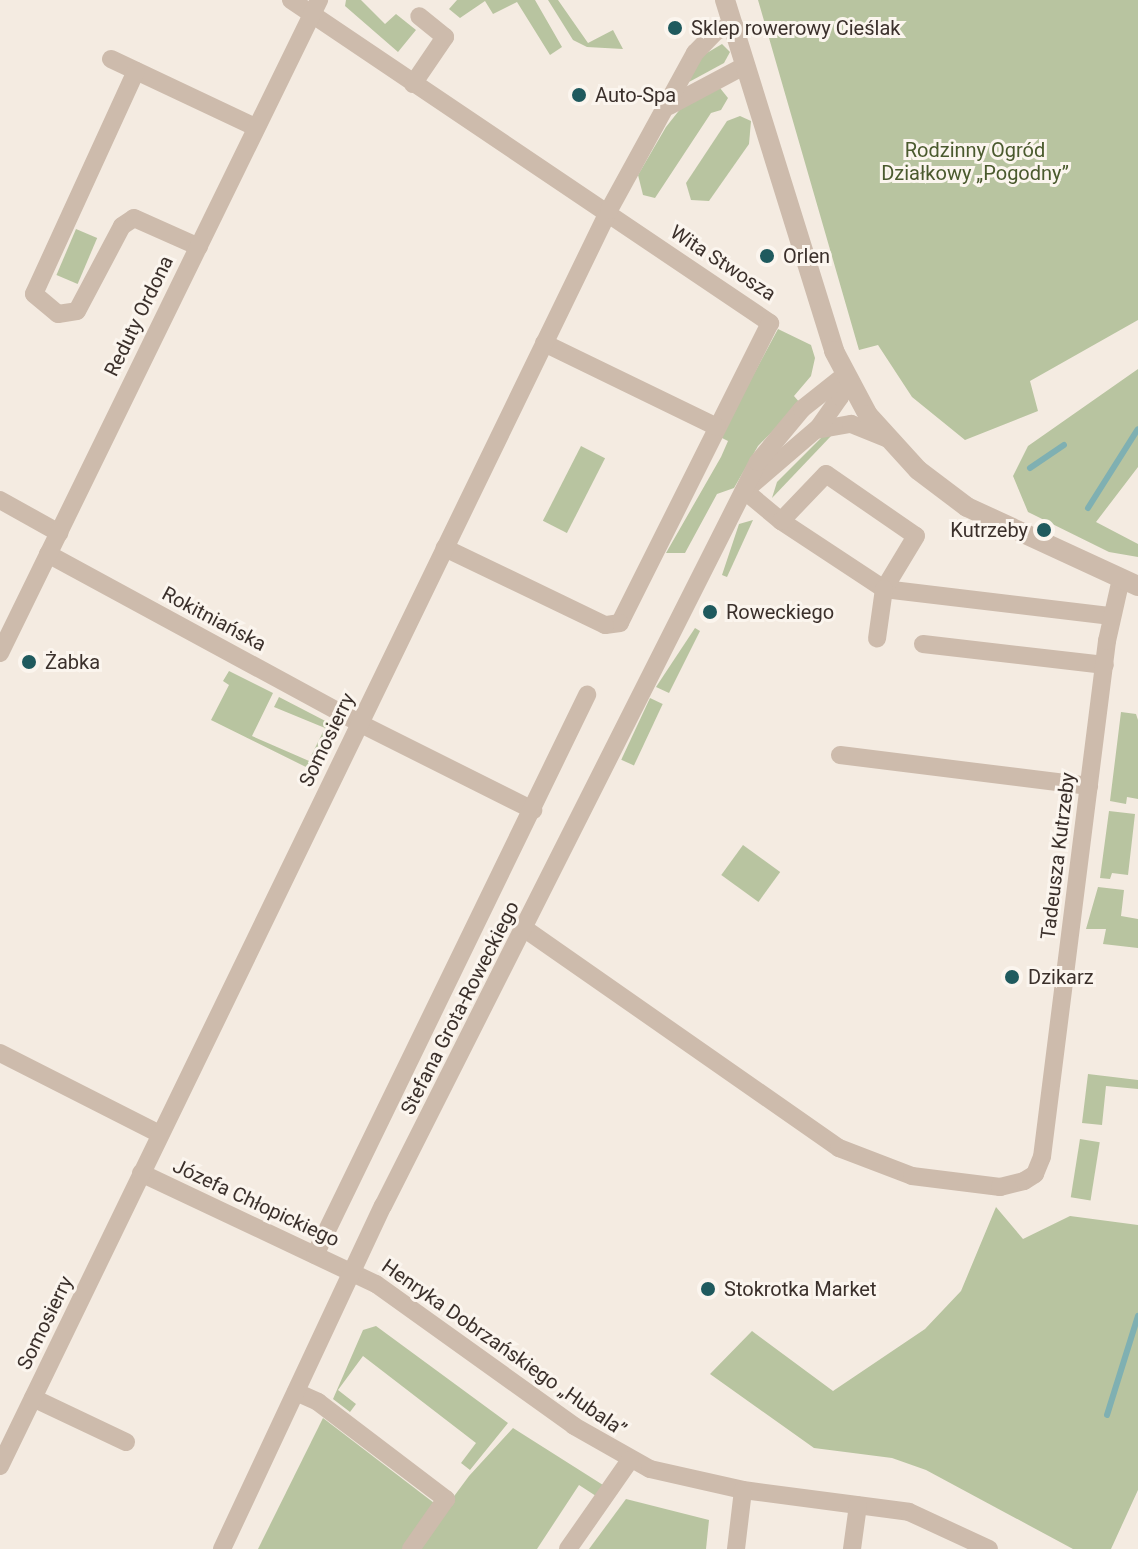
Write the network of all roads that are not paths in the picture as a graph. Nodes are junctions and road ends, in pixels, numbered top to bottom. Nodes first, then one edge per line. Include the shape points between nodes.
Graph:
1 (291, 0) edge
2 (725, 0) edge
3 (315, 7) edge
4 (419, 16) dead end
5 (734, 25) junction
6 (111, 59) dead end
7 (746, 65) junction
8 (136, 71) junction
9 (413, 84) junction
10 (669, 106) junction
11 (255, 127) junction
12 (609, 210) junction
13 (199, 247) junction
14 (544, 343) junction
15 (845, 375) junction
16 (717, 427) junction
17 (816, 430) junction
18 (890, 442) junction
19 (745, 491) junction
20 (0, 500) edge
21 (781, 521) junction
22 (59, 533) junction
23 (445, 548) junction
24 (48, 554) junction
25 (1130, 583) edge
26 (884, 589) junction
27 (1111, 616) junction
28 (877, 639) dead end
29 (923, 644) dead end
30 (0, 653) edge
31 (1105, 665) junction
32 (587, 695) dead end
33 (359, 723) junction
34 (840, 755) dead end
35 (1089, 786) junction
36 (533, 810) junction
37 (525, 929) junction
38 (3, 1061) edge
39 (160, 1134) junction
40 (141, 1173) junction
41 (315, 1255) junction
42 (352, 1272) junction
43 (296, 1392) junction
44 (33, 1398) junction
45 (126, 1442) dead end
46 (630, 1460) junction
47 (0, 1466) edge
48 (743, 1490) junction
49 (858, 1505) junction
50 (222, 1549) edge
51 (411, 1549) edge
52 (568, 1549) edge
53 (736, 1549) edge
54 (852, 1549) edge
55 (989, 1549) edge

1 - 3 street, Wita Stwosza
2 - 5 street
3 - 9 street, Wita Stwosza
3 - 11 street, Reduty Ordona
4 - 9 street via 448,32
5 - 7 street
5 - 10 street, Somosierry via 716,31 700,46
6 - 8 street
7 - 10 street
7 - 15 street
8 - 11 street
8 - 13 street via 34,294 58,314 77,311 122,226 134,218
9 - 12 street, Wita Stwosza
10 - 12 street, Somosierry
11 - 13 street, Reduty Ordona
12 - 14 street, Somosierry
12 - 16 street, Wita Stwosza via 768,317 770,323
13 - 22 street, Reduty Ordona
14 - 16 street
14 - 23 street, Somosierry
15 - 17 street, Stefana Grota-Roweckiego via 840,397
15 - 18 street
15 - 19 street, Stefana Grota-Roweckiego via 777,435
16 - 23 street, Wita Stwosza via 620,623 605,625
17 - 18 street via 851,424
17 - 19 street, Stefana Grota-Roweckiego
18 - 25 street via 967,507
19 - 21 street
19 - 37 street, Stefana Grota-Roweckiego
20 - 22 street
21 - 26 street
21 - 26 street via 826,474 916,536
22 - 24 street, Reduty Ordona
23 - 33 street, Somosierry
24 - 30 street, Reduty Ordona
24 - 33 street, Rokitniańska
25 - 27 street, Tadeusza Kutrzeby
26 - 27 street
26 - 28 street
27 - 31 street, Tadeusza Kutrzeby
29 - 31 street
31 - 35 street, Tadeusza Kutrzeby
32 - 36 street, Stefana Grota-Roweckiego
33 - 36 street
33 - 39 street, Somosierry
34 - 35 street
35 - 37 street, Tadeusza Kutrzeby via 1042,1157 1035,1174 1014,1184 912,1176 831,1144
36 - 41 street, Stefana Grota-Roweckiego
37 - 42 street, Stefana Grota-Roweckiego
38 - 39 street, Józefa Chłopickiego
39 - 40 street, Somosierry
40 - 41 street, Józefa Chłopickiego
40 - 44 street, Somosierry
41 - 42 street, Józefa Chłopickiego
42 - 43 street, Stefana Grota-Roweckiego
42 - 46 street, Henryka Dobrzańskiego „Hubala”
43 - 50 street, Stefana Grota-Roweckiego
43 - 51 street via 446,1499
44 - 45 street, Somosierry
44 - 47 street, Somosierry
46 - 48 street, Henryka Dobrzańskiego „Hubala” via 665,1475
46 - 52 street, Henryka Dobrzańskiego „Hubala”
48 - 49 street, Henryka Dobrzańskiego „Hubala”
48 - 53 street
49 - 54 street
49 - 55 street, Henryka Dobrzańskiego „Hubala” via 925,1517

